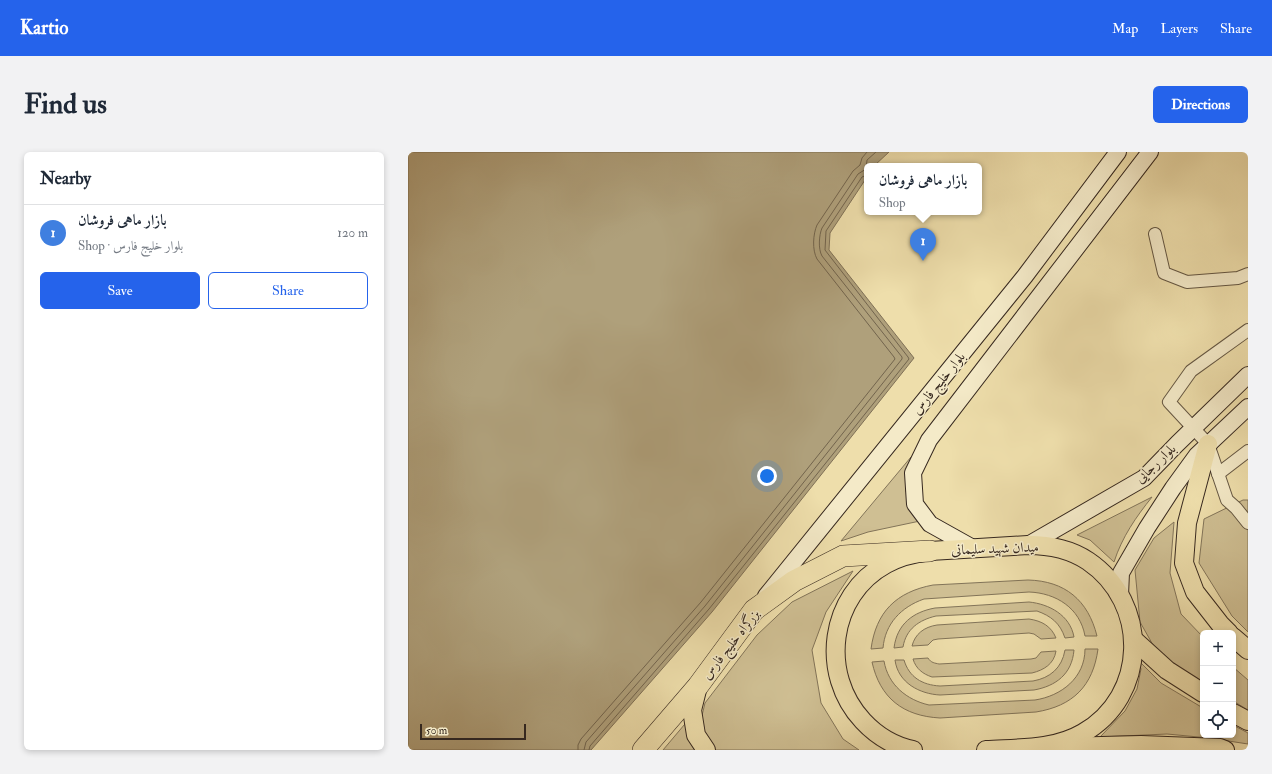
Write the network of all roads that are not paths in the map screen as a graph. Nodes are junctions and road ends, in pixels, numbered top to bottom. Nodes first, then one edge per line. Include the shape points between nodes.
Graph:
1 (1118, 152) edge
2 (1150, 152) edge
3 (1155, 234) dead end
4 (1248, 274) edge
5 (1248, 330) edge
6 (1248, 375) edge
7 (1248, 407) edge
8 (1193, 428) junction
9 (1208, 444) junction
10 (1248, 451) edge
11 (1218, 474) junction
12 (1242, 508) edge
13 (1248, 523) edge
14 (1028, 545) junction
15 (972, 548) junction
16 (930, 551) junction
17 (1120, 595) junction
18 (754, 610) junction
19 (1226, 630) edge
20 (1134, 640) junction
21 (1236, 640) edge
22 (1248, 650) edge
23 (698, 686) junction
24 (1200, 691) edge
25 (1236, 715) edge
26 (1248, 721) edge
27 (1039, 747) junction
28 (643, 750) edge
29 (706, 750) edge
30 (913, 750) edge
31 (986, 750) edge
32 (1225, 750) edge

1 - 18 main road, بلوار خلیج فارس via 1020,282
2 - 15 main road, بلوار خلیج فارس via 929,440 913,473 915,504 930,524
3 - 4 street via 1164,273 1187,282 1238,278
5 - 8 street via 1191,371 1169,402
6 - 8 main road, بلوار رجایی
7 - 9 main road, بلوار رجایی
8 - 9 street
8 - 14 main road, بلوار رجایی via 1144,478
9 - 11 street
9 - 17 main road, بلوار رجایی via 1197,455 1147,528 1121,573
9 - 19 main road via 1187,523 1184,562 1195,592
10 - 11 street
11 - 12 street via 1227,500
12 - 13 street
14 - 15 main road, میدان شهید سلیمانی
14 - 17 main road, میدان شهید سلیمانی via 1043,545 1074,553 1100,570
15 - 16 main road, میدان شهید سلیمانی
16 - 18 highway, بزرگراه خلیج فارس via 843,556 794,581
16 - 30 main road, میدان شهید سلیمانی via 899,557 885,564 860,584 844,611 838,626 836,642 835,657 839,681 858,716 881,737
17 - 20 main road, میدان شهید سلیمانی via 1132,624
18 - 23 highway, بزرگراه خلیج فارس
20 - 24 main road via 1167,670
20 - 27 main road, میدان شهید سلیمانی via 1130,672 1125,687 1108,713 1084,733 1054,745
21 - 22 main road
23 - 28 highway, بزرگراه خلیج فارس
23 - 29 main road via 692,710 696,735
25 - 26 main road
27 - 31 main road, میدان شهید سلیمانی
27 - 32 main road via 1141,745

